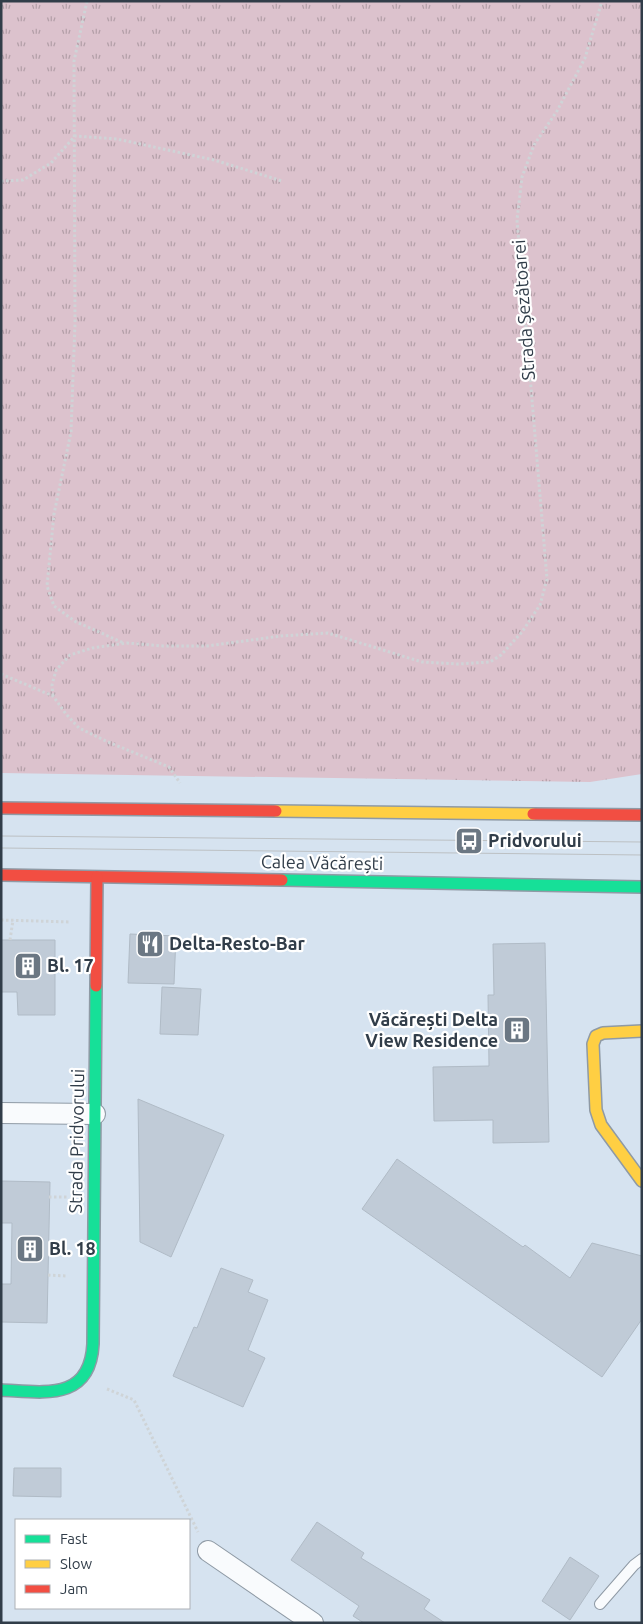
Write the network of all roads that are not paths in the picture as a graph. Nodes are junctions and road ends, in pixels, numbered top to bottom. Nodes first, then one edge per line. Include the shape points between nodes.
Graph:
1 (1, 808) edge
2 (642, 815) edge
3 (1, 876) edge
4 (97, 877) junction
5 (642, 886) edge
6 (642, 1031) edge
7 (1, 1113) edge
8 (95, 1114) junction
9 (642, 1181) edge
10 (1, 1390) edge
11 (208, 1551) road end
12 (642, 1559) edge
13 (600, 1604) dead end
14 (313, 1623) edge

1 - 2 main road
3 - 4 main road, Calea Văcărești
4 - 5 main road, Calea Văcărești
4 - 8 main road, Strada Pridvorului
6 - 9 main road via 603,1033 596,1036 593,1044 596,1110 601,1125
7 - 8 street
8 - 10 main road, Strada Pridvorului via 93,1342 88,1370 75,1386 62,1390
11 - 14 street
12 - 13 lane

